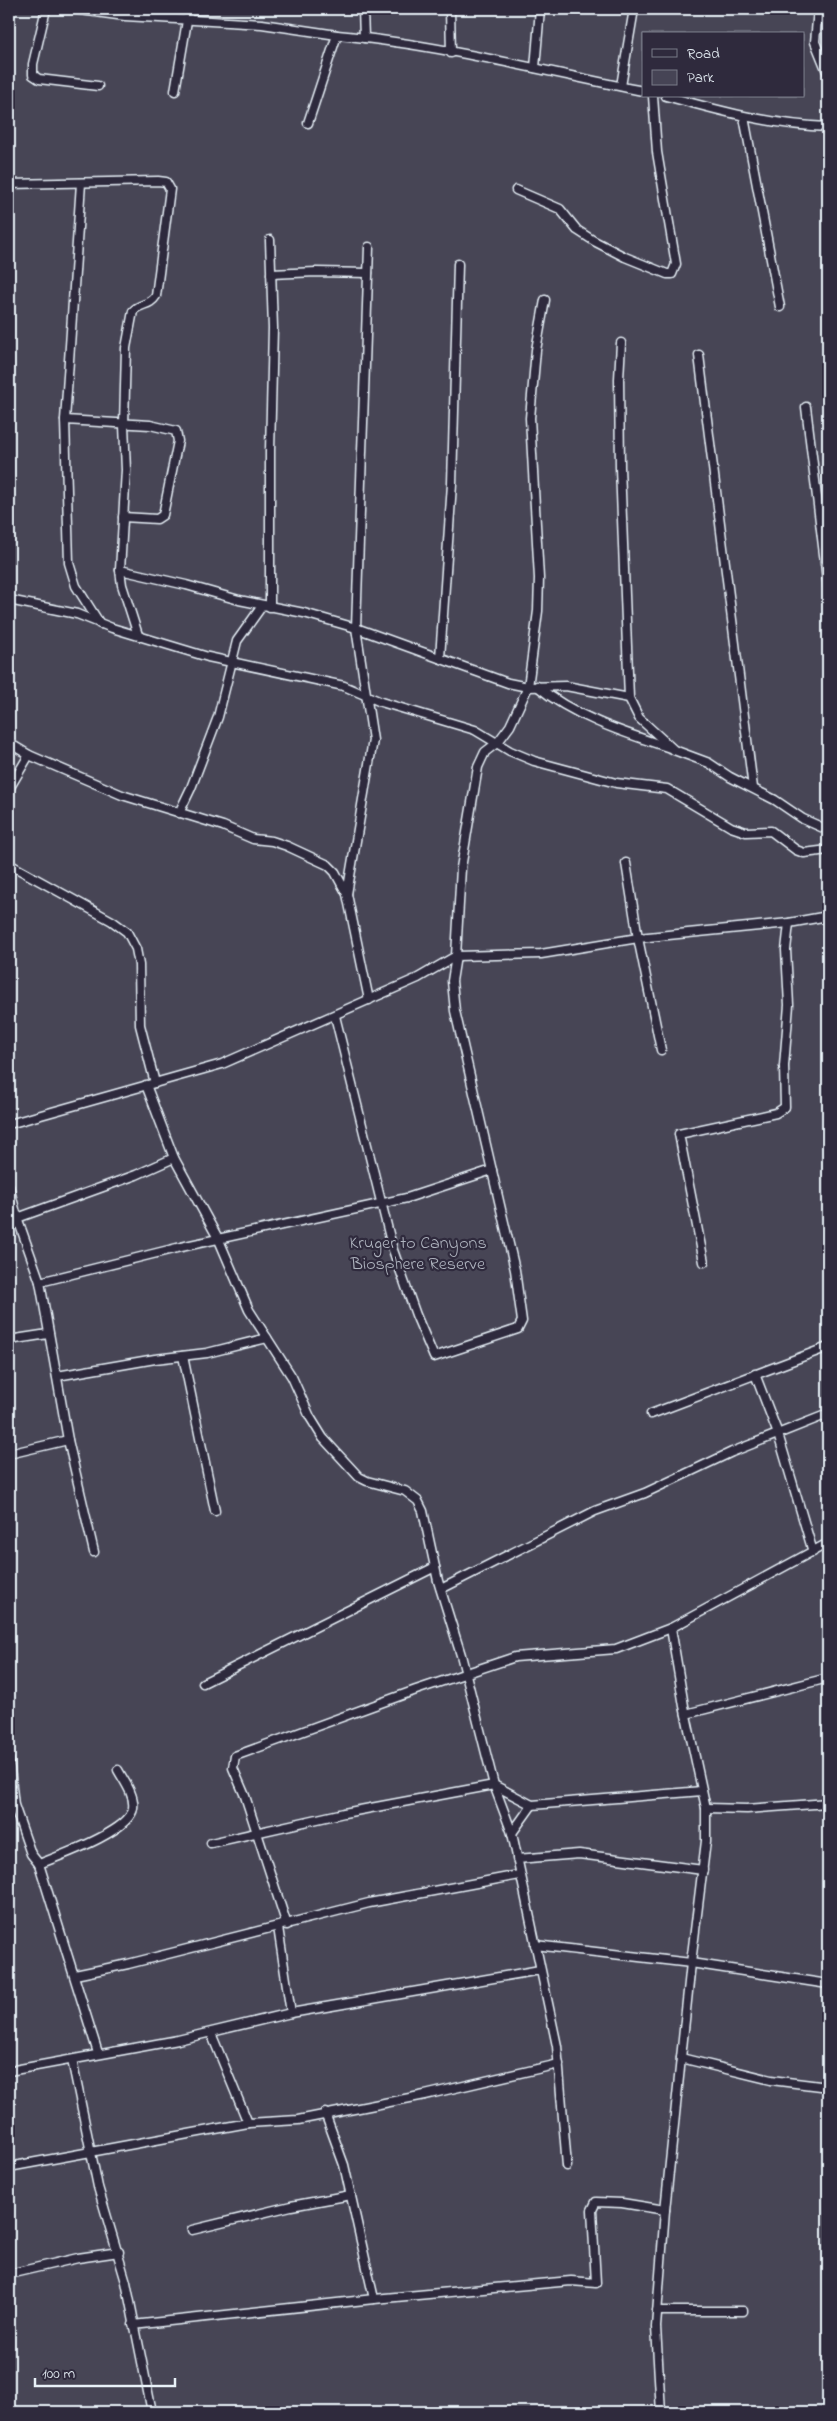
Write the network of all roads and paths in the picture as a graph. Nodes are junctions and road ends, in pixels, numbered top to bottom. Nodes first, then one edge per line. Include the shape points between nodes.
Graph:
1 (46, 9) edge
2 (73, 9) edge
3 (189, 9) edge
4 (364, 9) edge
5 (450, 9) edge
6 (540, 9) edge
7 (634, 9) edge
8 (818, 9) edge
9 (188, 19) junction
10 (337, 36) junction
11 (364, 38) junction
12 (451, 53) junction
13 (534, 68) junction
14 (828, 74) edge
15 (98, 86) dead end
16 (621, 86) junction
17 (176, 91) dead end
18 (642, 91) edge
19 (653, 98) edge
20 (673, 98) edge
21 (744, 118) junction
22 (308, 123) dead end
23 (828, 128) edge
24 (81, 183) junction
25 (9, 184) edge
26 (516, 190) dead end
27 (270, 240) dead end
28 (369, 246) dead end
29 (458, 264) dead end
30 (271, 274) junction
31 (368, 274) junction
32 (545, 300) dead end
33 (780, 307) dead end
34 (622, 343) dead end
35 (699, 355) dead end
36 (806, 407) dead end
37 (65, 420) junction
38 (124, 425) junction
39 (123, 517) junction
40 (120, 570) junction
41 (828, 587) edge
42 (9, 600) edge
43 (266, 606) junction
44 (100, 624) junction
45 (356, 628) junction
46 (138, 635) junction
47 (440, 658) junction
48 (230, 662) junction
49 (537, 686) junction
50 (528, 687) junction
51 (365, 696) junction
52 (629, 698) junction
53 (498, 742) junction
54 (9, 743) edge
55 (674, 750) junction
56 (29, 755) junction
57 (753, 788) junction
58 (9, 789) edge
59 (179, 813) junction
60 (828, 830) edge
61 (828, 850) edge
62 (626, 863) dead end
63 (9, 864) edge
64 (347, 894) junction
65 (828, 916) edge
66 (789, 923) junction
67 (638, 938) junction
68 (456, 956) junction
69 (369, 1000) junction
70 (335, 1016) junction
71 (662, 1050) dead end
72 (155, 1083) junction
73 (146, 1085) junction
74 (9, 1124) edge
75 (174, 1158) junction
76 (492, 1170) junction
77 (9, 1186) edge
78 (383, 1202) junction
79 (17, 1217) junction
80 (9, 1221) edge
81 (219, 1240) junction
82 (704, 1262) dead end
83 (40, 1282) junction
84 (48, 1334) junction
85 (267, 1338) junction
86 (9, 1340) edge
87 (828, 1347) edge
88 (183, 1356) junction
89 (754, 1374) junction
90 (58, 1376) junction
91 (651, 1414) dead end
92 (828, 1414) edge
93 (778, 1434) junction
94 (68, 1440) junction
95 (12, 1453) dead end
96 (215, 1511) dead end
97 (828, 1543) edge
98 (94, 1552) dead end
99 (813, 1552) junction
100 (435, 1567) junction
101 (441, 1589) junction
102 (671, 1628) junction
103 (466, 1673) junction
104 (828, 1678) edge
105 (203, 1683) dead end
106 (686, 1714) junction
107 (9, 1759) edge
108 (118, 1770) dead end
109 (494, 1785) junction
110 (702, 1791) junction
111 (828, 1804) edge
112 (532, 1805) junction
113 (706, 1808) junction
114 (256, 1832) junction
115 (512, 1833) junction
116 (211, 1843) dead end
117 (517, 1859) junction
118 (39, 1864) junction
119 (703, 1870) junction
120 (519, 1875) junction
121 (287, 1924) junction
122 (278, 1927) junction
123 (534, 1945) junction
124 (691, 1963) junction
125 (540, 1970) junction
126 (75, 1975) junction
127 (828, 1984) edge
128 (291, 2014) junction
129 (211, 2033) junction
130 (98, 2054) junction
131 (681, 2058) junction
132 (72, 2060) junction
133 (559, 2064) junction
134 (9, 2071) edge
135 (828, 2087) edge
136 (325, 2113) junction
137 (248, 2123) junction
138 (91, 2153) junction
139 (567, 2166) dead end
140 (9, 2167) edge
141 (351, 2195) junction
142 (665, 2210) junction
143 (192, 2230) dead end
144 (119, 2252) junction
145 (9, 2274) edge
146 (374, 2299) junction
147 (657, 2311) junction
148 (743, 2311) dead end
149 (134, 2325) junction
150 (9, 2406) edge
151 (10, 2412) edge
152 (152, 2412) edge
153 (661, 2412) edge

1 - 15 street via 33,75 40,79
2 - 9 street
3 - 9 street
4 - 11 street
5 - 12 street
6 - 13 street
7 - 16 street
8 - 14 street via 815,42
9 - 10 street via 262,24
9 - 17 street
10 - 11 street
10 - 22 street
11 - 12 street
12 - 13 street
13 - 16 street
16 - 18 street
19 - 26 street via 657,152 676,264 672,274 624,257 594,241 577,230 560,208
20 - 21 street
21 - 23 street
21 - 33 street
24 - 25 street
24 - 37 street
24 - 38 street via 158,181 166,182 170,189 156,296 148,304 135,308 130,316
27 - 30 street
28 - 31 street
29 - 47 street via 452,484
30 - 31 street
30 - 43 street via 273,328
31 - 45 street
32 - 50 street via 536,350 530,418 539,578
34 - 52 street via 620,467
35 - 57 street
36 - 41 street
37 - 38 street
37 - 44 street via 72,576
38 - 39 street
38 - 39 street via 150,425 174,430 178,440 163,515 157,519
39 - 40 street
40 - 43 street
40 - 46 street
42 - 44 street via 68,611
43 - 45 street
43 - 48 street via 237,641
44 - 46 street
45 - 47 street
45 - 51 street
46 - 48 street
47 - 50 street via 492,678
48 - 51 street via 328,682
48 - 59 street via 218,717
49 - 50 street
49 - 52 street via 566,686
49 - 55 street via 580,713
50 - 53 street via 510,726
51 - 53 street via 475,730
51 - 64 street via 372,751
52 - 55 street via 639,718
53 - 61 street via 534,761 616,782 667,789 731,827 746,832 771,831 804,853
53 - 68 street via 481,758 474,783 461,868
54 - 56 street
55 - 57 street via 709,763
56 - 58 street
56 - 59 street via 122,795
57 - 60 street via 803,819
59 - 64 street via 224,826 253,839 287,846 319,860 335,872
62 - 67 street
63 - 72 street via 112,921 133,940 139,965 140,1025
64 - 69 street
65 - 66 street
66 - 67 street
66 - 82 street via 784,1106 776,1113 679,1134
67 - 68 street via 541,954
67 - 71 street
68 - 69 street
68 - 76 street via 452,981 455,1011
69 - 70 street
70 - 72 street via 222,1064
70 - 78 street
72 - 73 street
73 - 74 street
73 - 75 street
75 - 79 street via 114,1184
75 - 81 street
76 - 78 street via 423,1194
76 - 78 street via 515,1270 522,1311 521,1326 509,1333 434,1357 401,1276
77 - 79 street
78 - 81 street
79 - 80 street
79 - 83 street
81 - 83 street
81 - 85 street via 249,1310
83 - 84 street
84 - 86 street
84 - 90 street
85 - 88 street
85 - 100 street via 292,1377 310,1418 352,1472 367,1482 405,1490 418,1501 428,1525
87 - 89 street
88 - 90 street
88 - 96 street
89 - 91 street
89 - 93 street
90 - 94 street
92 - 93 street
93 - 99 street
93 - 101 street via 645,1493 595,1511
94 - 95 street
94 - 98 street
97 - 99 street
99 - 102 street
100 - 101 street
100 - 105 street
101 - 103 street
102 - 103 street via 616,1649 516,1657
102 - 106 street
103 - 109 street
103 - 114 street via 235,1756 233,1768 246,1796
104 - 106 street
106 - 110 street
107 - 118 street via 14,1805 31,1854
108 - 118 street via 133,1802 133,1810 127,1820 112,1831
109 - 112 street
109 - 114 street
109 - 115 street
110 - 112 street
110 - 113 street
111 - 113 street
112 - 115 street
113 - 119 street
114 - 116 street
114 - 121 street
115 - 117 street
117 - 119 street via 587,1854
117 - 120 street
118 - 126 street
119 - 124 street
120 - 121 street via 369,1904
120 - 123 street
121 - 122 street
122 - 126 street
122 - 128 street
123 - 124 street
123 - 125 street
124 - 127 street
124 - 131 street
125 - 128 street
125 - 133 street
126 - 130 street
128 - 129 street
129 - 130 street
129 - 137 street
130 - 132 street
131 - 135 street via 771,2080
131 - 142 street
132 - 134 street
132 - 138 street
133 - 136 street via 425,2095
133 - 139 street
136 - 137 street via 298,2120
136 - 141 street via 336,2137
137 - 138 street
138 - 140 street
138 - 144 street via 105,2213
141 - 143 street
141 - 146 street
142 - 146 street via 596,2202 592,2210 596,2283 571,2281
142 - 147 street
144 - 145 street
144 - 149 street
146 - 149 street
147 - 148 street
147 - 153 street
149 - 152 street
150 - 151 street

